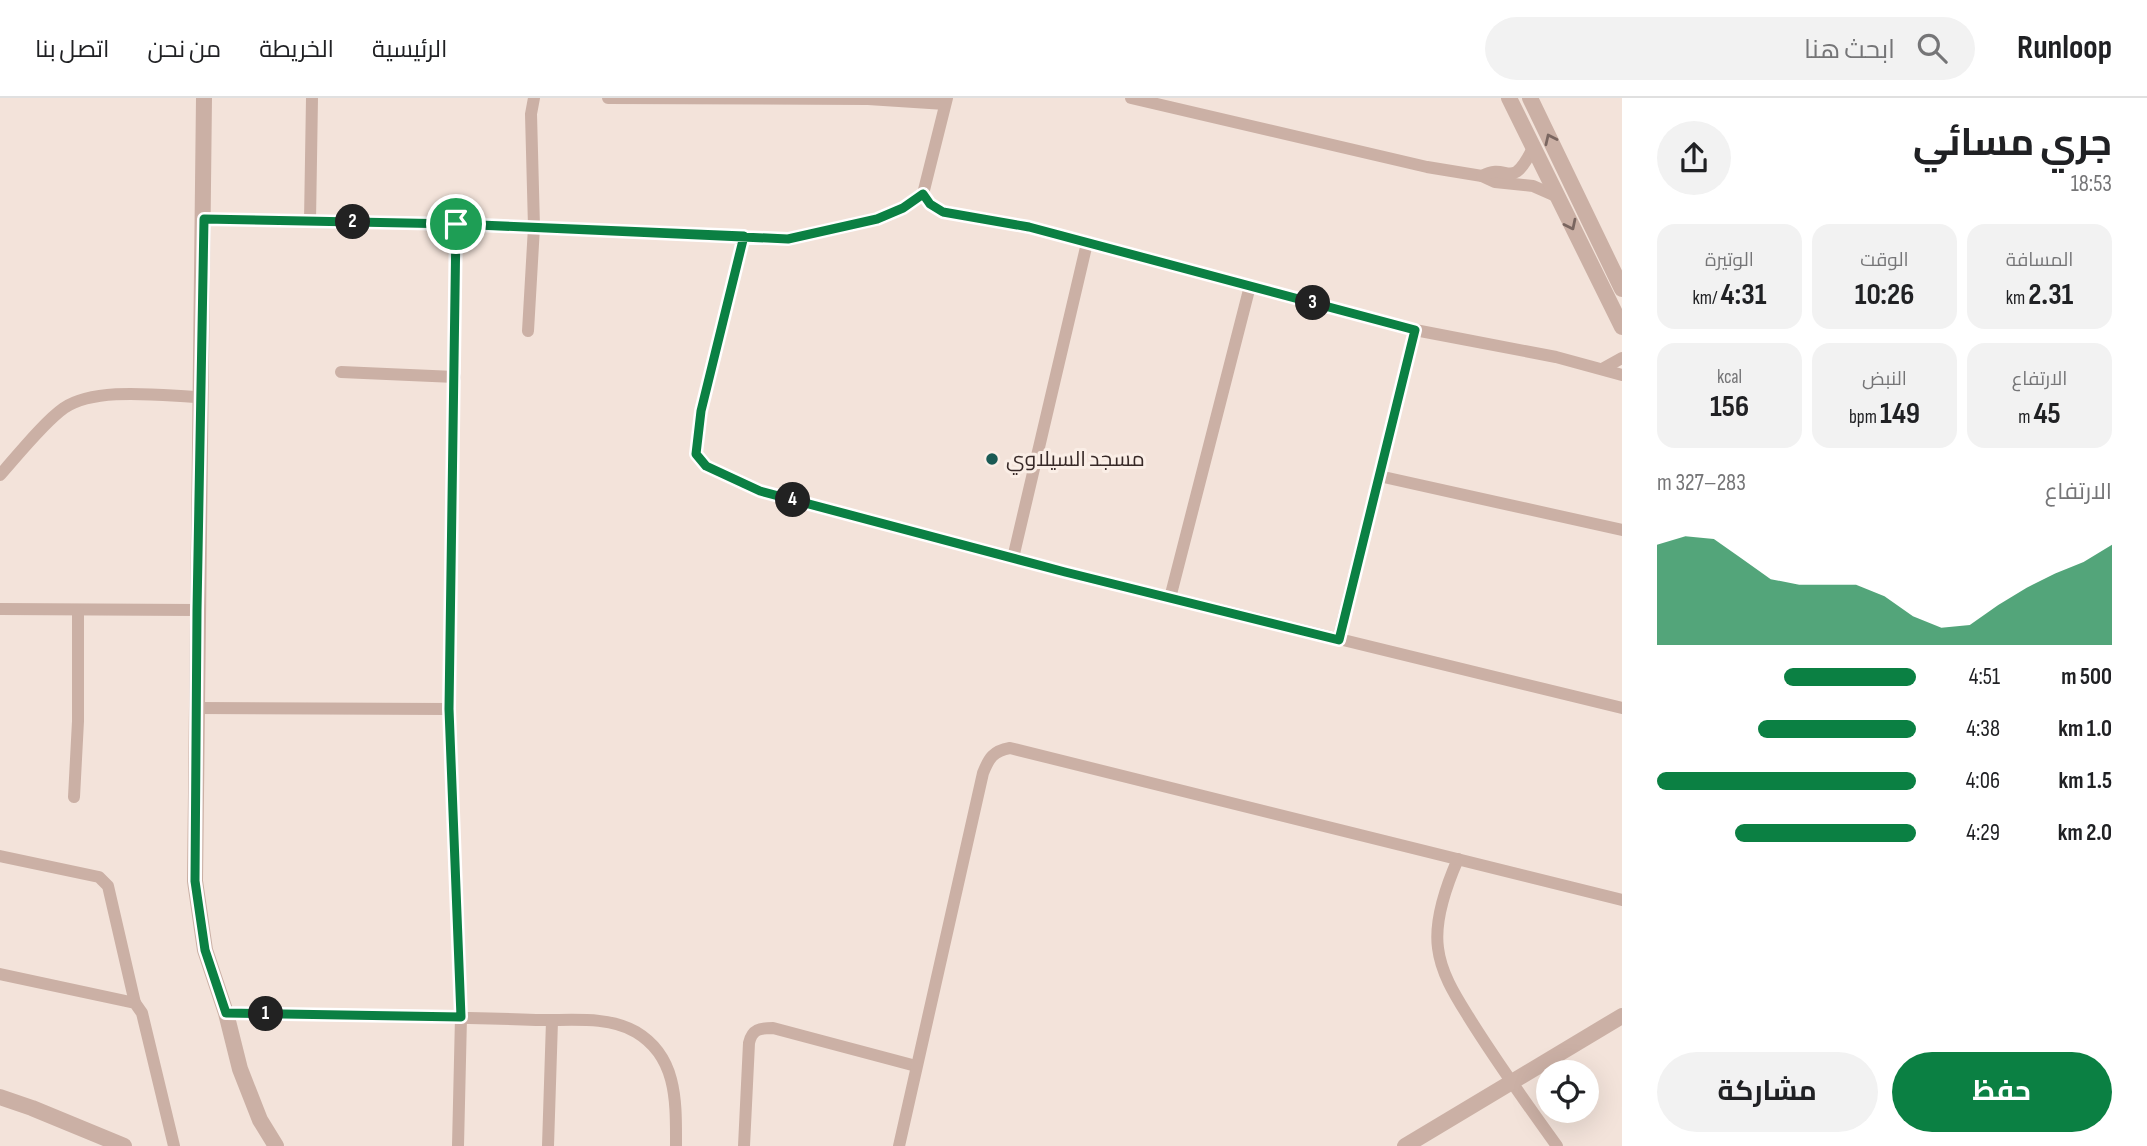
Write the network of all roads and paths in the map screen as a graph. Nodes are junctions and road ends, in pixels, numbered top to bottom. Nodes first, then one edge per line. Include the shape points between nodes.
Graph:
1 (204, 98) edge
2 (313, 98) edge
3 (533, 98) edge
4 (608, 98) edge
5 (1131, 98) edge
6 (1508, 98) edge
7 (1530, 98) edge
8 (946, 101) edge
9 (1534, 148) junction
10 (1482, 176) junction
11 (923, 194) junction
12 (1558, 197) junction
13 (204, 219) junction
14 (310, 221) junction
15 (456, 224) junction
16 (534, 227) junction
17 (744, 236) junction
18 (1087, 243) junction
19 (1250, 286) junction
20 (1622, 289) edge
21 (1622, 327) edge
22 (1415, 330) junction
23 (528, 331) dead end
24 (1622, 358) edge
25 (1604, 368) junction
26 (341, 372) dead end
27 (1622, 375) edge
28 (455, 377) junction
29 (202, 397) junction
30 (0, 475) edge
31 (1379, 476) junction
32 (1622, 530) edge
33 (1013, 558) junction
34 (1170, 598) junction
35 (0, 609) edge
36 (197, 610) junction
37 (78, 611) junction
38 (1339, 640) junction
39 (196, 708) junction
40 (1622, 708) edge
41 (449, 709) junction
42 (74, 797) dead end
43 (0, 856) edge
44 (1458, 859) junction
45 (1622, 900) edge
46 (0, 974) edge
47 (135, 1003) junction
48 (226, 1013) junction
49 (1622, 1016) edge
50 (461, 1017) junction
51 (552, 1021) junction
52 (916, 1066) junction
53 (1511, 1083) junction
54 (0, 1097) edge
55 (124, 1146) edge
56 (174, 1146) edge
57 (276, 1146) edge
58 (458, 1146) edge
59 (548, 1146) edge
60 (676, 1146) edge
61 (744, 1146) edge
62 (900, 1146) edge
63 (1405, 1146) edge
64 (1556, 1146) edge

1 - 13 street
2 - 14 street
3 - 16 street
4 - 8 street
5 - 10 street
6 - 9 street
20 -> 7 street
8 - 11 street
9 - 10 street via 1517,172
9 - 12 street
10 - 12 street via 1533,186
11 - 17 street via 877,219 827,231 788,239
11 - 18 street via 943,212
12 -> 21 street
13 - 14 street
13 - 29 street
14 - 15 street
15 - 16 street
15 - 28 street
16 - 17 street
16 - 23 street
17 - 33 street via 701,411 696,454 706,466 760,491
18 - 19 street
18 - 33 street
19 - 22 street
19 - 34 street
22 - 25 street
22 - 31 street
24 - 25 street
25 - 27 street
26 - 28 street
28 - 41 street
29 - 30 street via 84,398 61,410
29 - 36 street
31 - 32 street
31 - 38 street
33 - 34 street
34 - 38 street
35 - 37 street
36 - 37 street
36 - 39 street
37 - 42 street
38 - 40 street
39 - 41 street
39 - 48 street via 196,894 205,950
41 - 50 street
43 - 47 street via 104,880
44 - 45 street
44 - 52 street via 1010,748 1000,750 988,760 984,773
44 - 53 street via 1439,922 1441,963 1455,995
46 - 47 street
47 - 56 street via 142,1013
48 - 50 street
48 - 57 street via 240,1069
49 - 53 street
50 - 51 street
50 - 58 street
51 - 59 street
51 - 60 street via 616,1024 651,1044 662,1056 676,1097
52 - 61 street via 773,1028 757,1029 749,1043
52 - 62 street
53 - 63 street
53 - 64 street
54 - 55 street

